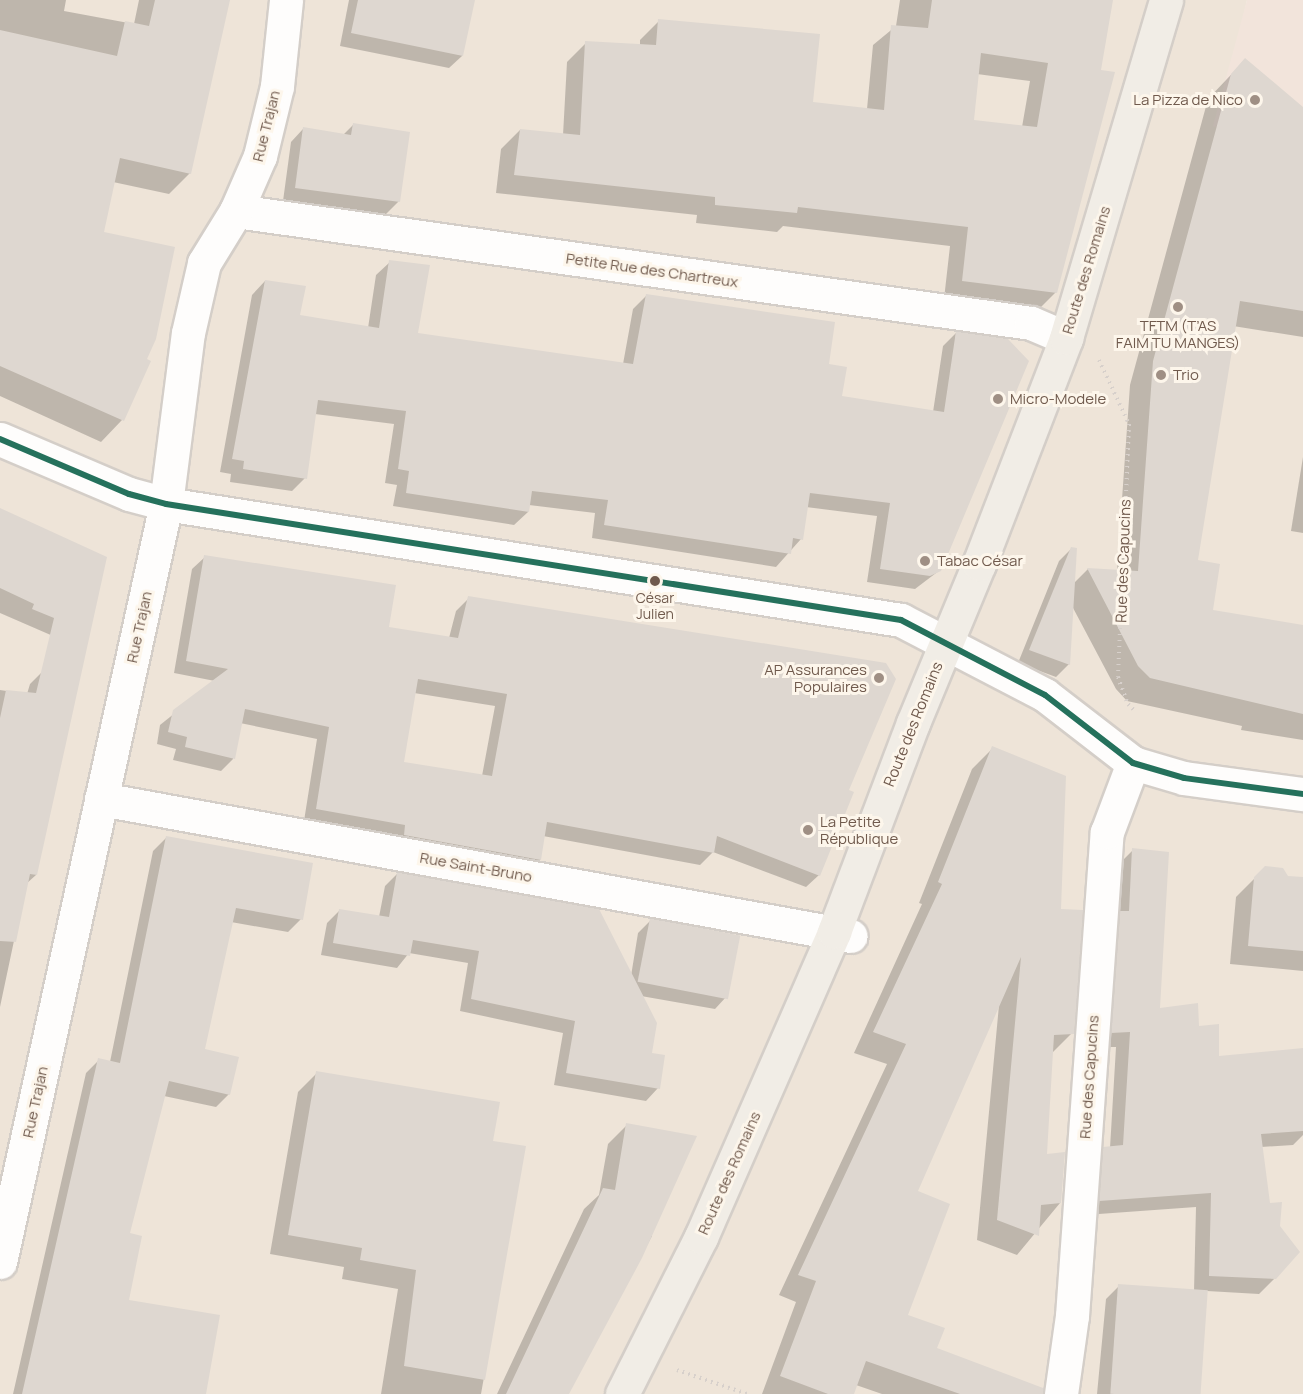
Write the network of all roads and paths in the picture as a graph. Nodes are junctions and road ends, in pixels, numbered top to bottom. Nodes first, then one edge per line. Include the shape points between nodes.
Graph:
1 (286, 0) edge
2 (1166, 0) edge
3 (236, 211) junction
4 (1066, 338) junction
5 (0, 439) edge
6 (166, 504) junction
7 (947, 640) junction
8 (1142, 717) dead end
9 (1133, 763) junction
10 (1303, 794) edge
11 (101, 799) junction
12 (842, 934) junction
13 (0, 1262) edge
14 (642, 1357) junction
15 (622, 1394) edge
16 (747, 1394) edge
17 (1061, 1394) edge

1 - 3 street, Rue Trajan via 277,86 260,156
2 - 4 main road, Route des Romains
3 - 4 street, Petite Rue des Chartreux via 1031,323
3 - 6 street, Rue Trajan via 204,263 188,333
4 - 7 main road, Route des Romains
4 - 8 path, Rue des Capucins via 1097,355 1129,424 1118,677 1128,704
5 - 6 street via 129,494
6 - 7 street via 901,620
6 - 11 street, Rue Trajan
7 - 9 street via 1045,695
7 - 12 main road, Route des Romains
9 - 10 street via 1184,778
9 - 17 street, Rue des Capucins via 1107,832 1072,1316
11 - 12 street, Rue Saint-Bruno
11 - 13 street, Rue Trajan
12 - 14 main road, Route des Romains
14 - 15 main road, Route des Romains
14 - 16 path

